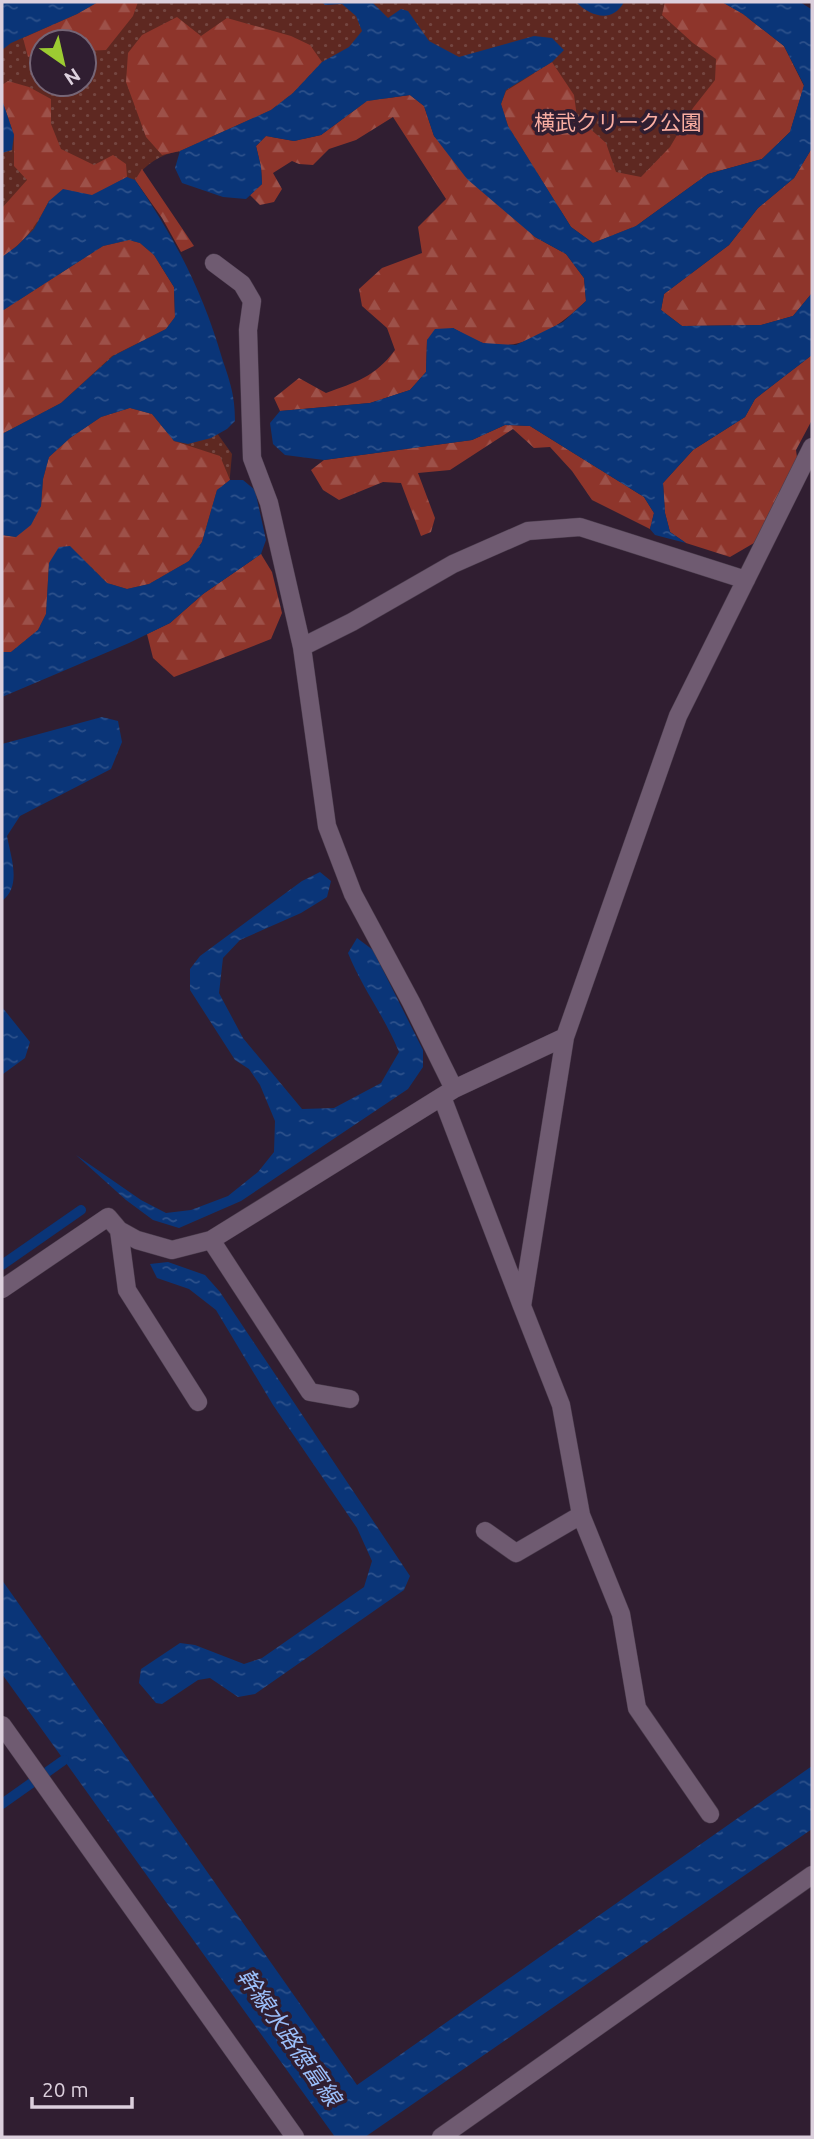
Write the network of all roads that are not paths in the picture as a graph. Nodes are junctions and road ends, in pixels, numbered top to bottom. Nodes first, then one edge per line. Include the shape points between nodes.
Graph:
1 (214, 263) dead end
2 (812, 447) edge
3 (746, 580) junction
4 (302, 647) junction
5 (565, 1037) junction
6 (448, 1093) junction
7 (119, 1230) junction
8 (211, 1240) junction
9 (2, 1289) edge
10 (522, 1306) junction
11 (350, 1399) dead end
12 (198, 1402) dead end
13 (581, 1515) junction
14 (485, 1531) dead end
15 (2, 1725) edge
16 (710, 1814) dead end
17 (812, 1875) edge
18 (295, 2137) edge
19 (441, 2137) edge

1 - 4 street via 242,284 252,301 248,330 252,458 269,503
2 - 3 street
3 - 4 street via 580,527 528,531 453,565
3 - 5 street via 678,716
4 - 6 street via 327,826 353,894 411,1002
5 - 6 street
5 - 10 street
6 - 8 street
6 - 10 street
7 - 8 street via 172,1250
7 - 9 street via 108,1217
7 - 12 street via 127,1290
8 - 11 street via 310,1392
10 - 13 street via 561,1405
13 - 14 street via 516,1553
13 - 16 street via 621,1614 637,1708
15 - 18 street
17 - 19 street

